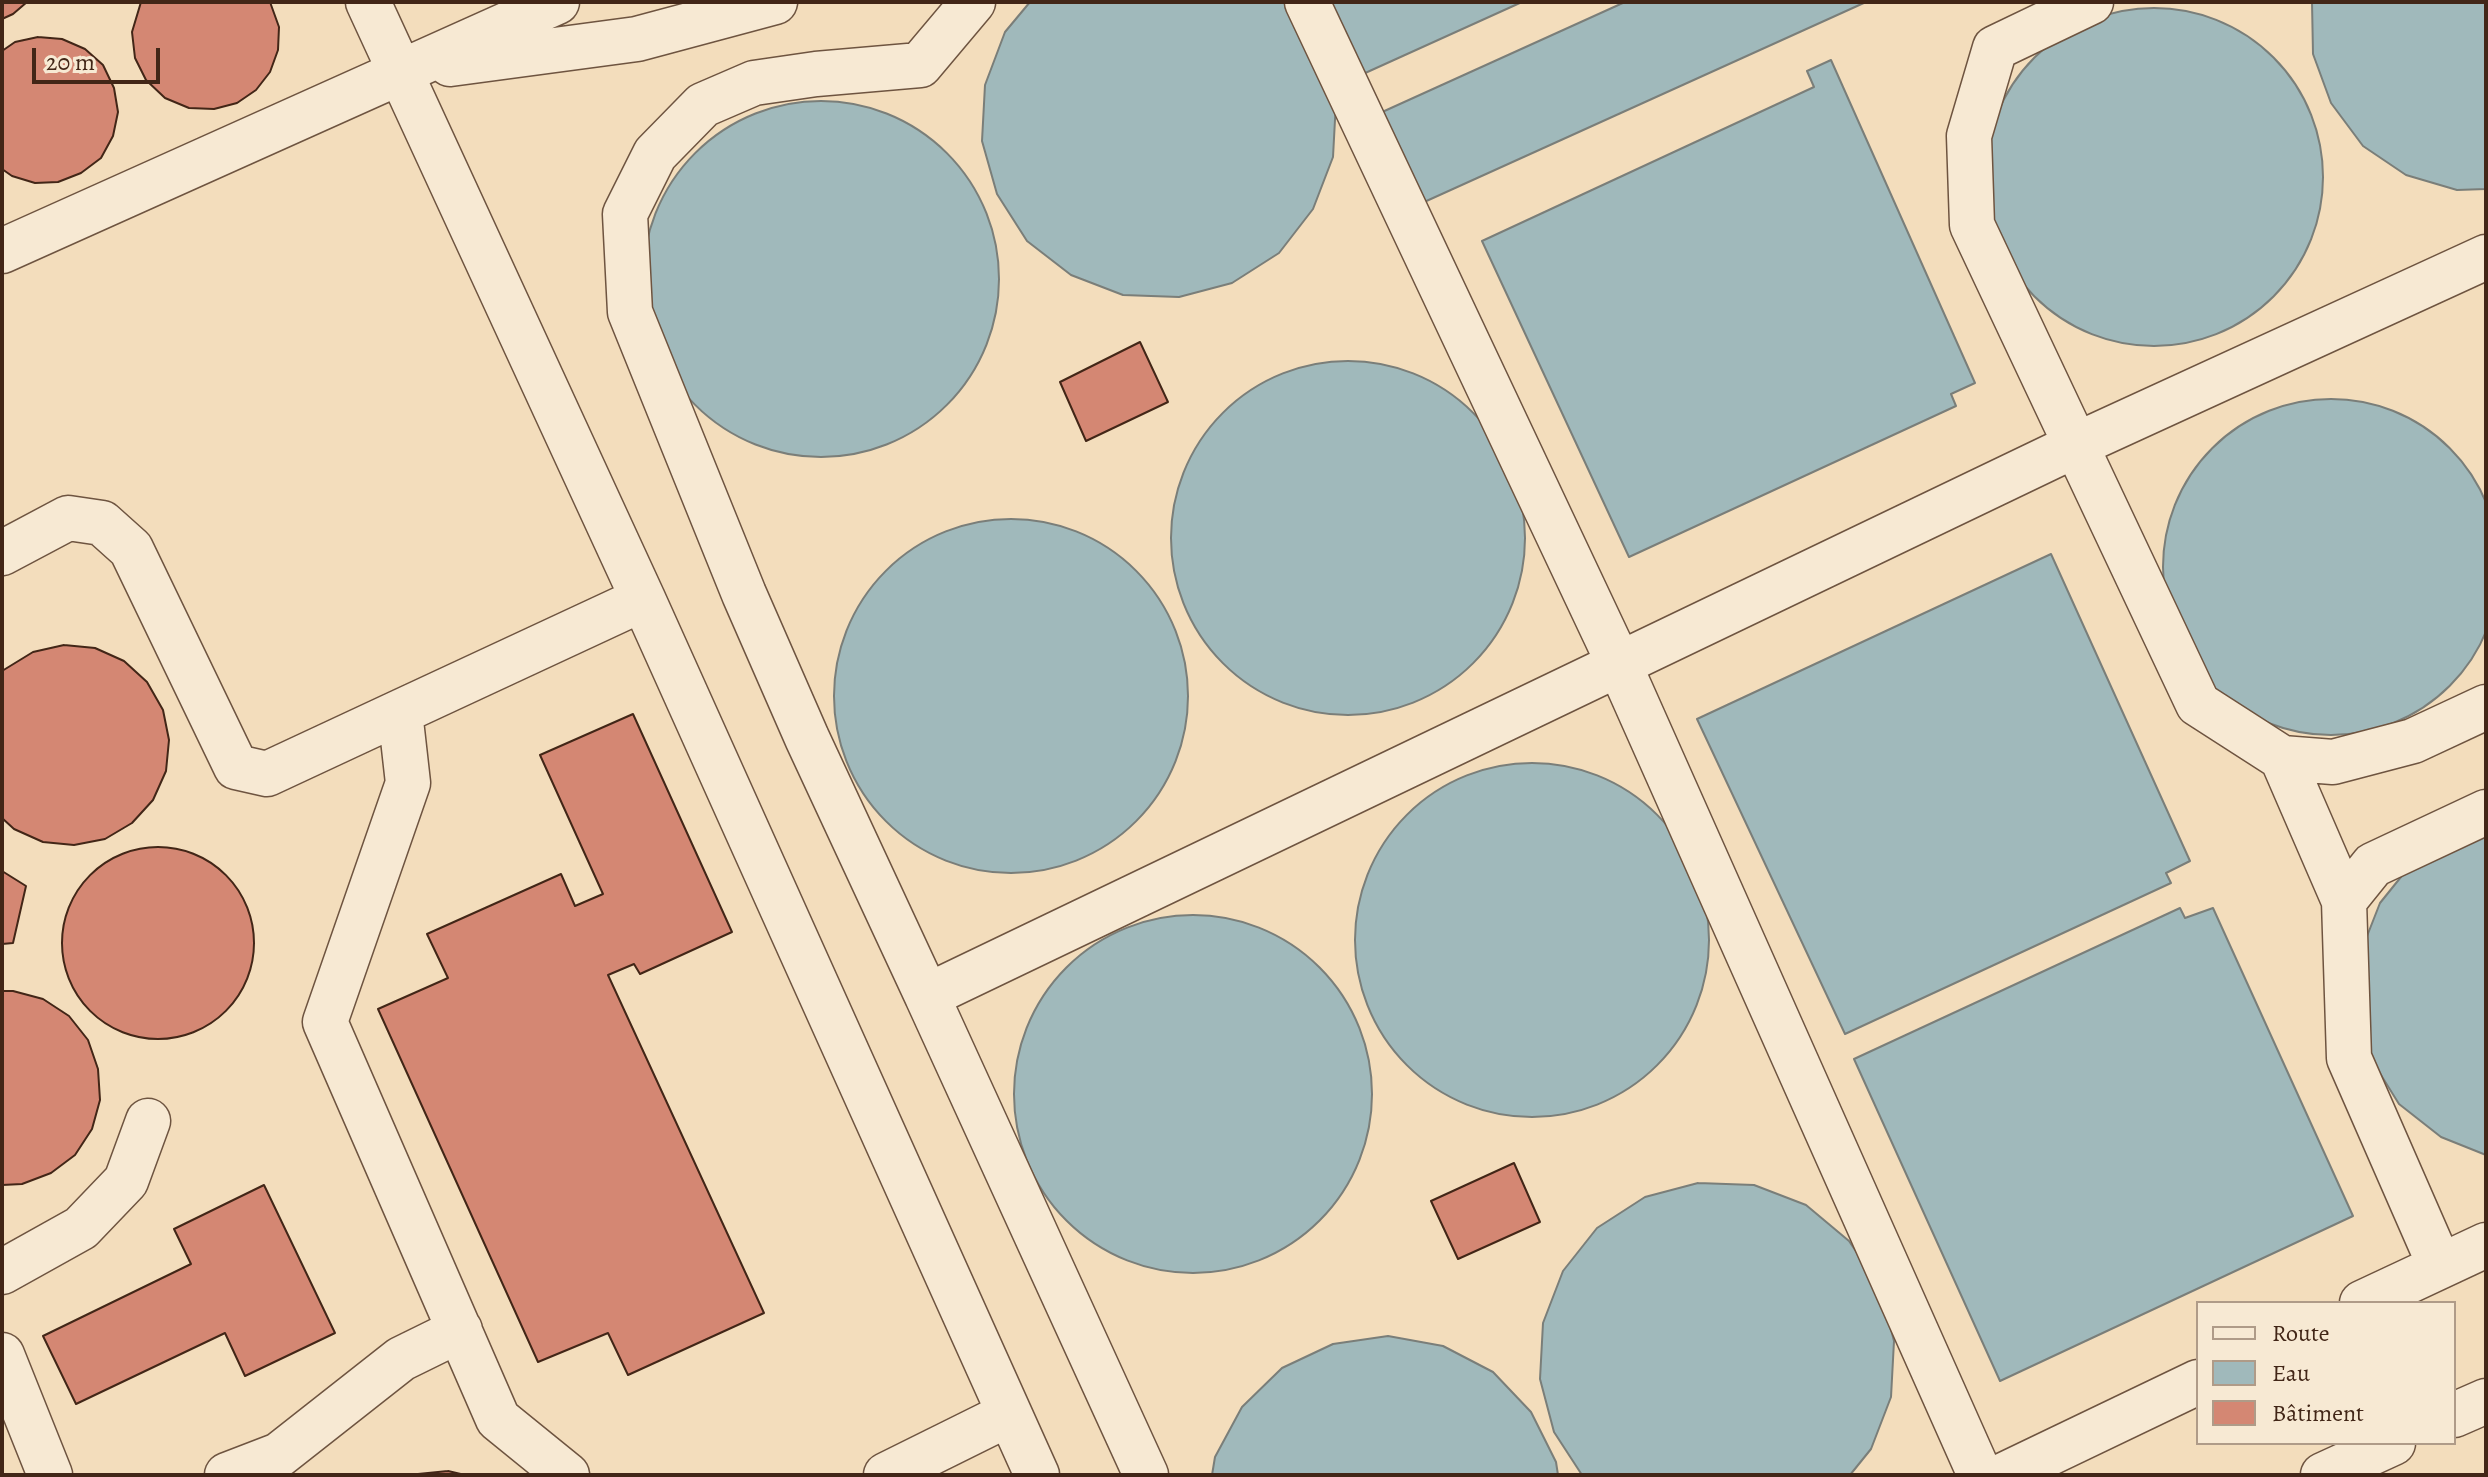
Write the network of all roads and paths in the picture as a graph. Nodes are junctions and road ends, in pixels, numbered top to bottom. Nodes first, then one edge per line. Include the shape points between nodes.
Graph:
1 (368, 2) edge
2 (557, 2) edge
3 (775, 2) edge
4 (973, 2) edge
5 (1307, 2) edge
6 (2091, 2) edge
7 (400, 71) junction
8 (2, 251) edge
9 (2486, 257) edge
10 (2076, 445) junction
11 (2, 553) edge
12 (643, 599) junction
13 (1619, 664) junction
14 (2486, 707) edge
15 (400, 712) junction
16 (2282, 758) junction
17 (2486, 812) edge
18 (2344, 901) junction
19 (927, 996) junction
20 (148, 1121) dead end
21 (2486, 1245) edge
22 (2440, 1266) junction
23 (2, 1272) edge
24 (2366, 1301) edge
25 (460, 1330) junction
26 (2, 1355) edge
27 (2196, 1383) edge
28 (2486, 1401) edge
29 (1009, 1414) junction
30 (2456, 1414) edge
31 (2389, 1445) edge
32 (50, 1475) edge
33 (227, 1475) edge
34 (567, 1475) edge
35 (886, 1475) edge
36 (1037, 1475) edge
37 (1146, 1475) edge
38 (1980, 1475) edge
39 (2004, 1475) edge
40 (2323, 1475) edge

1 - 7 lane
2 - 7 lane
3 - 7 lane via 637,39
4 - 19 lane via 920,65 754,83 703,105 655,154 625,214 630,312 750,609
5 - 13 lane
6 - 10 lane via 1995,48 1969,136 1972,225
7 - 8 lane
7 - 12 lane
9 - 10 lane
10 - 13 lane
10 - 16 lane via 2198,704
11 - 15 lane via 68,518 102,523 131,549 236,767 267,774
12 - 15 lane
12 - 29 lane
13 - 19 lane
13 - 38 lane
14 - 16 lane via 2413,741 2333,762
15 - 25 lane via 408,783 325,1022
16 - 18 lane
17 - 18 lane via 2373,865
18 - 22 lane via 2349,1058
19 - 37 lane
20 - 23 lane via 126,1181 81,1228
21 - 22 lane
22 - 24 lane
25 - 33 lane via 401,1359 279,1455
25 - 34 lane via 498,1419
26 - 32 lane
27 - 39 lane
28 - 30 lane
29 - 35 lane
29 - 36 lane
31 - 40 lane

